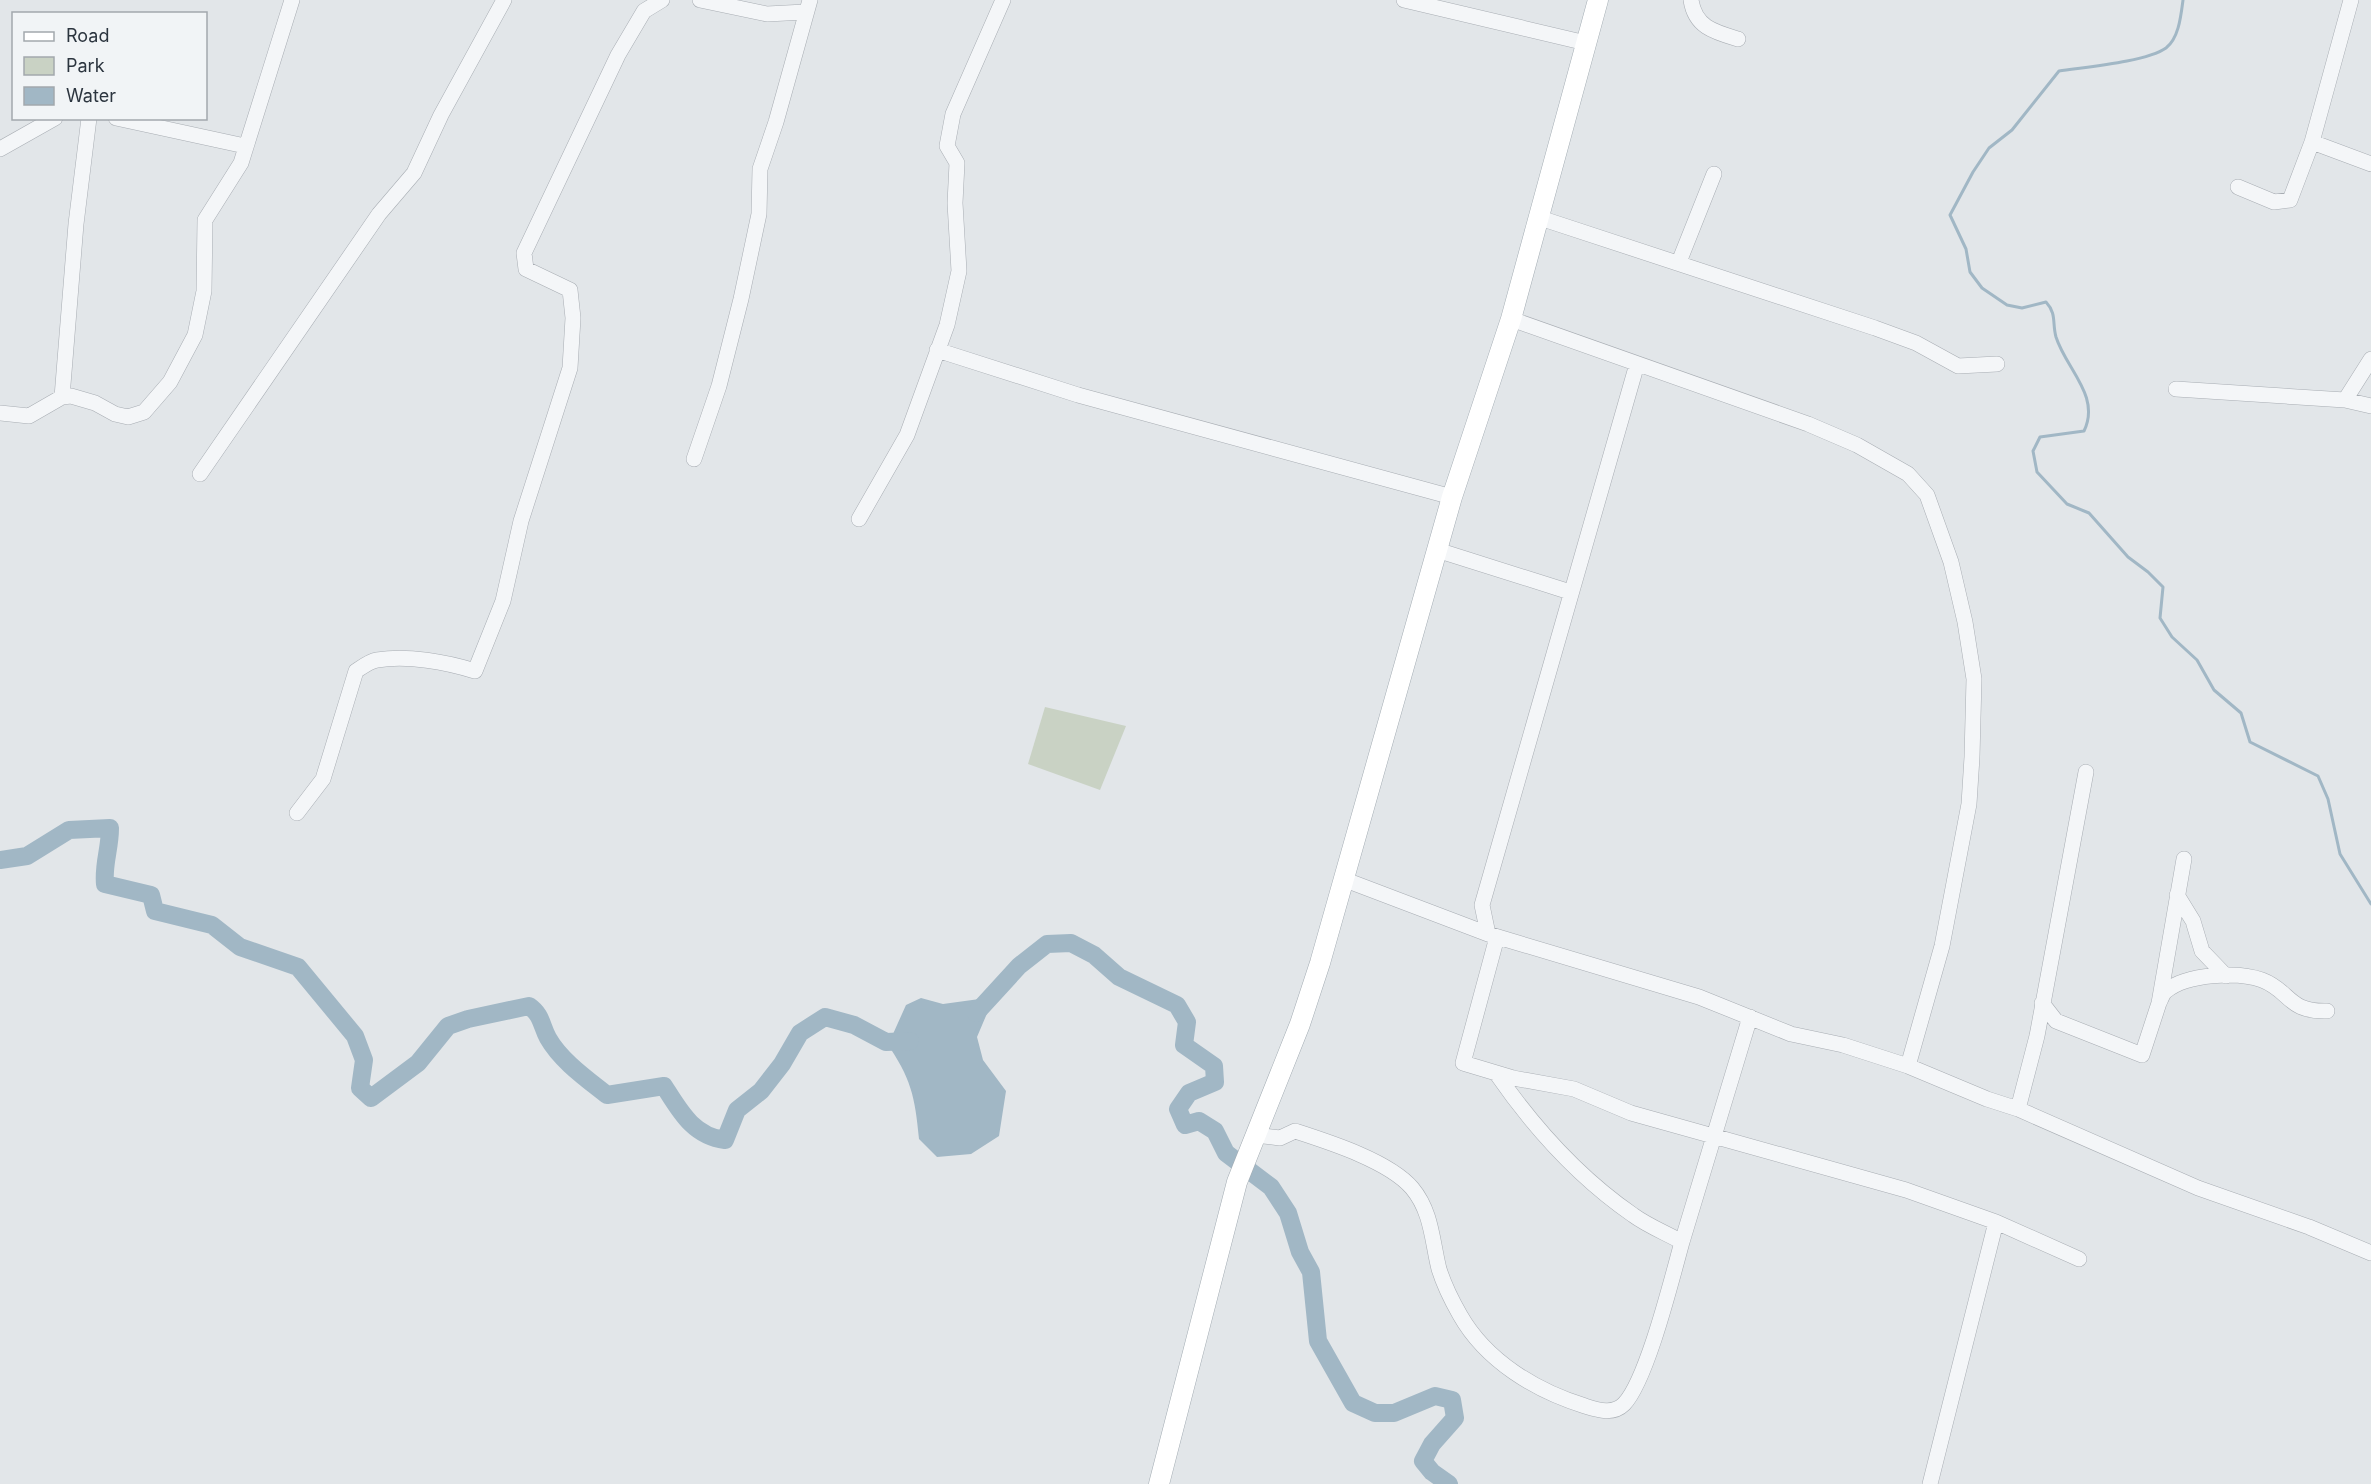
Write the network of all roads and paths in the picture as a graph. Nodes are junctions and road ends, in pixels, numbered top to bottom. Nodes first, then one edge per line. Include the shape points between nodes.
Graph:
1 (292, 0) edge
2 (504, 0) edge
3 (662, 0) edge
4 (700, 0) edge
5 (1003, 0) edge
6 (1404, 0) edge
7 (1598, 0) edge
8 (1691, 0) edge
9 (2351, 0) edge
10 (807, 6) edge
11 (1738, 39) dead end
12 (1586, 43) junction
13 (52, 120) edge
14 (89, 120) edge
15 (125, 120) edge
16 (2312, 142) junction
17 (244, 146) junction
18 (0, 149) edge
19 (2371, 164) edge
20 (1714, 174) dead end
21 (2238, 187) dead end
22 (1538, 217) junction
23 (1679, 262) junction
24 (1511, 319) junction
25 (937, 350) junction
26 (2371, 359) edge
27 (1637, 364) junction
28 (1997, 364) dead end
29 (2176, 389) dead end
30 (62, 397) junction
31 (2345, 400) junction
32 (2371, 406) edge
33 (0, 413) edge
34 (694, 459) dead end
35 (200, 474) dead end
36 (1452, 497) junction
37 (859, 519) dead end
38 (1437, 550) junction
39 (1570, 592) junction
40 (2086, 772) dead end
41 (297, 813) dead end
42 (2184, 859) dead end
43 (1342, 879) junction
44 (2177, 895) junction
45 (1482, 905) junction
46 (1463, 924) junction
47 (1492, 935) junction
48 (2226, 976) junction
49 (2042, 1003) junction
50 (2159, 1003) junction
51 (2327, 1011) dead end
52 (1750, 1017) junction
53 (2056, 1021) junction
54 (2037, 1036) junction
55 (1908, 1066) junction
56 (1496, 1073) junction
57 (2018, 1109) junction
58 (1255, 1135) junction
59 (1716, 1136) junction
60 (1996, 1222) junction
61 (1682, 1242) junction
62 (2371, 1253) edge
63 (2079, 1259) dead end
64 (1159, 1484) edge
65 (1930, 1484) edge

1 - 17 street
2 - 35 street via 414,173 379,214
3 - 41 street via 644,11 618,55 524,253 526,269 570,290 570,368 521,521 503,601 475,671 453,664 375,660 356,671 323,779
4 - 10 street via 766,14
5 - 25 street via 952,114 947,146 957,163 959,272 947,326
6 - 12 street
7 - 12 main road
8 - 11 street via 1701,25
9 - 16 street
10 - 34 street via 760,169 759,214 741,298 719,386
12 - 22 main road
13 - 18 street
14 - 30 street
15 - 17 street
16 - 19 street
16 - 21 street via 2290,200 2274,202
17 - 30 street via 241,163 205,220 204,291 195,335 170,382 144,412 128,417 95,403
20 - 23 street
22 - 23 street
22 - 24 main road
23 - 28 street via 1896,335 1958,366
24 - 27 street
24 - 36 main road
25 - 36 street via 1089,398
25 - 37 street via 907,435
26 - 31 street
27 - 39 street
27 - 55 street via 1746,400 1857,445 1908,474 1927,495 1939,522 1956,582 1974,679 1972,757 1969,804 1942,946
29 - 31 street
30 - 33 street via 29,416
31 - 32 street
36 - 38 main road
38 - 39 street
38 - 43 main road
39 - 45 street
40 - 49 street
42 - 44 street
43 - 46 street
43 - 58 main road via 1300,1024
44 - 48 street via 2195,923 2202,951
44 - 50 street
45 - 46 street
45 - 47 street
46 - 47 street
47 - 52 street via 1699,997
47 - 56 street via 1463,1063
48 - 50 street via 2193,978 2166,991
48 - 51 street via 2250,976 2265,981 2299,1008
49 - 53 street
49 - 54 street
50 - 53 street via 2142,1055
52 - 55 street via 1791,1034 1843,1045
52 - 59 street
53 - 54 street
54 - 57 street
55 - 57 street
56 - 59 street via 1574,1089 1631,1113
56 - 61 street via 1532,1124 1561,1155 1634,1216
57 - 62 street via 2188,1184
58 - 61 street via 1280,1138 1295,1131 1398,1175 1413,1190 1429,1219 1439,1269 1476,1339 1505,1366 1552,1395 1598,1410 1614,1411 1624,1404 1635,1385
58 - 64 main road via 1237,1182
59 - 60 street via 1906,1190
59 - 61 street
60 - 63 street
60 - 65 street

